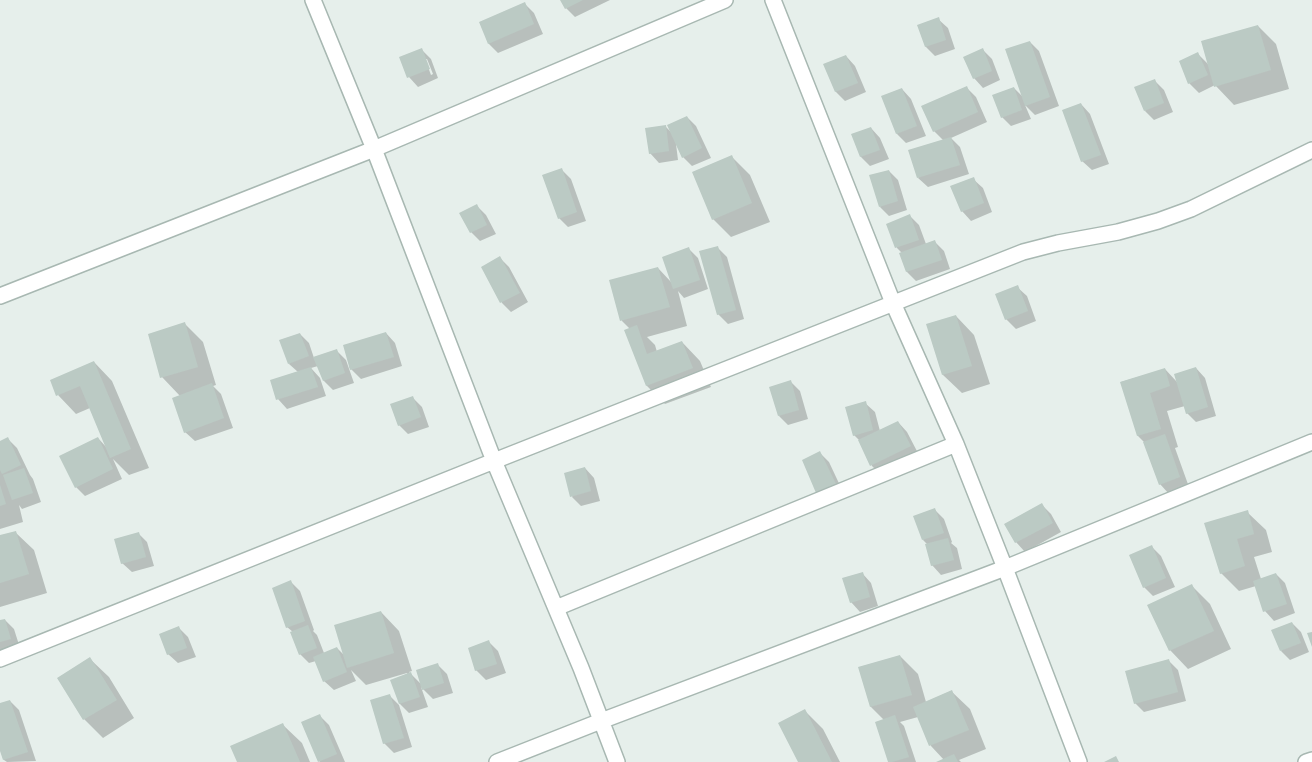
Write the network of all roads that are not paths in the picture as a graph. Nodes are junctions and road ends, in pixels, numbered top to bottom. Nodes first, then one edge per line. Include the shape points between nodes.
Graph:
1 (313, 0) edge
2 (725, 0) edge
3 (773, 0) edge
4 (374, 148) junction
5 (1312, 150) edge
6 (0, 296) edge
7 (892, 303) junction
8 (1312, 442) edge
9 (956, 444) junction
10 (494, 460) junction
11 (1005, 568) junction
12 (556, 608) junction
13 (0, 659) edge
14 (601, 721) junction
15 (1312, 760) edge
16 (497, 762) edge
17 (617, 762) edge
18 (1079, 762) edge
19 (1306, 762) edge

1 - 4 street
2 - 4 street
3 - 7 street
4 - 6 street
4 - 10 street
5 - 7 street via 1191,209 1118,232 1023,252
7 - 9 street
7 - 10 street
8 - 11 street
9 - 11 street
9 - 12 street
10 - 12 street
10 - 13 street
11 - 14 street
11 - 18 street
12 - 14 street
14 - 16 street
14 - 17 street
15 - 19 street

